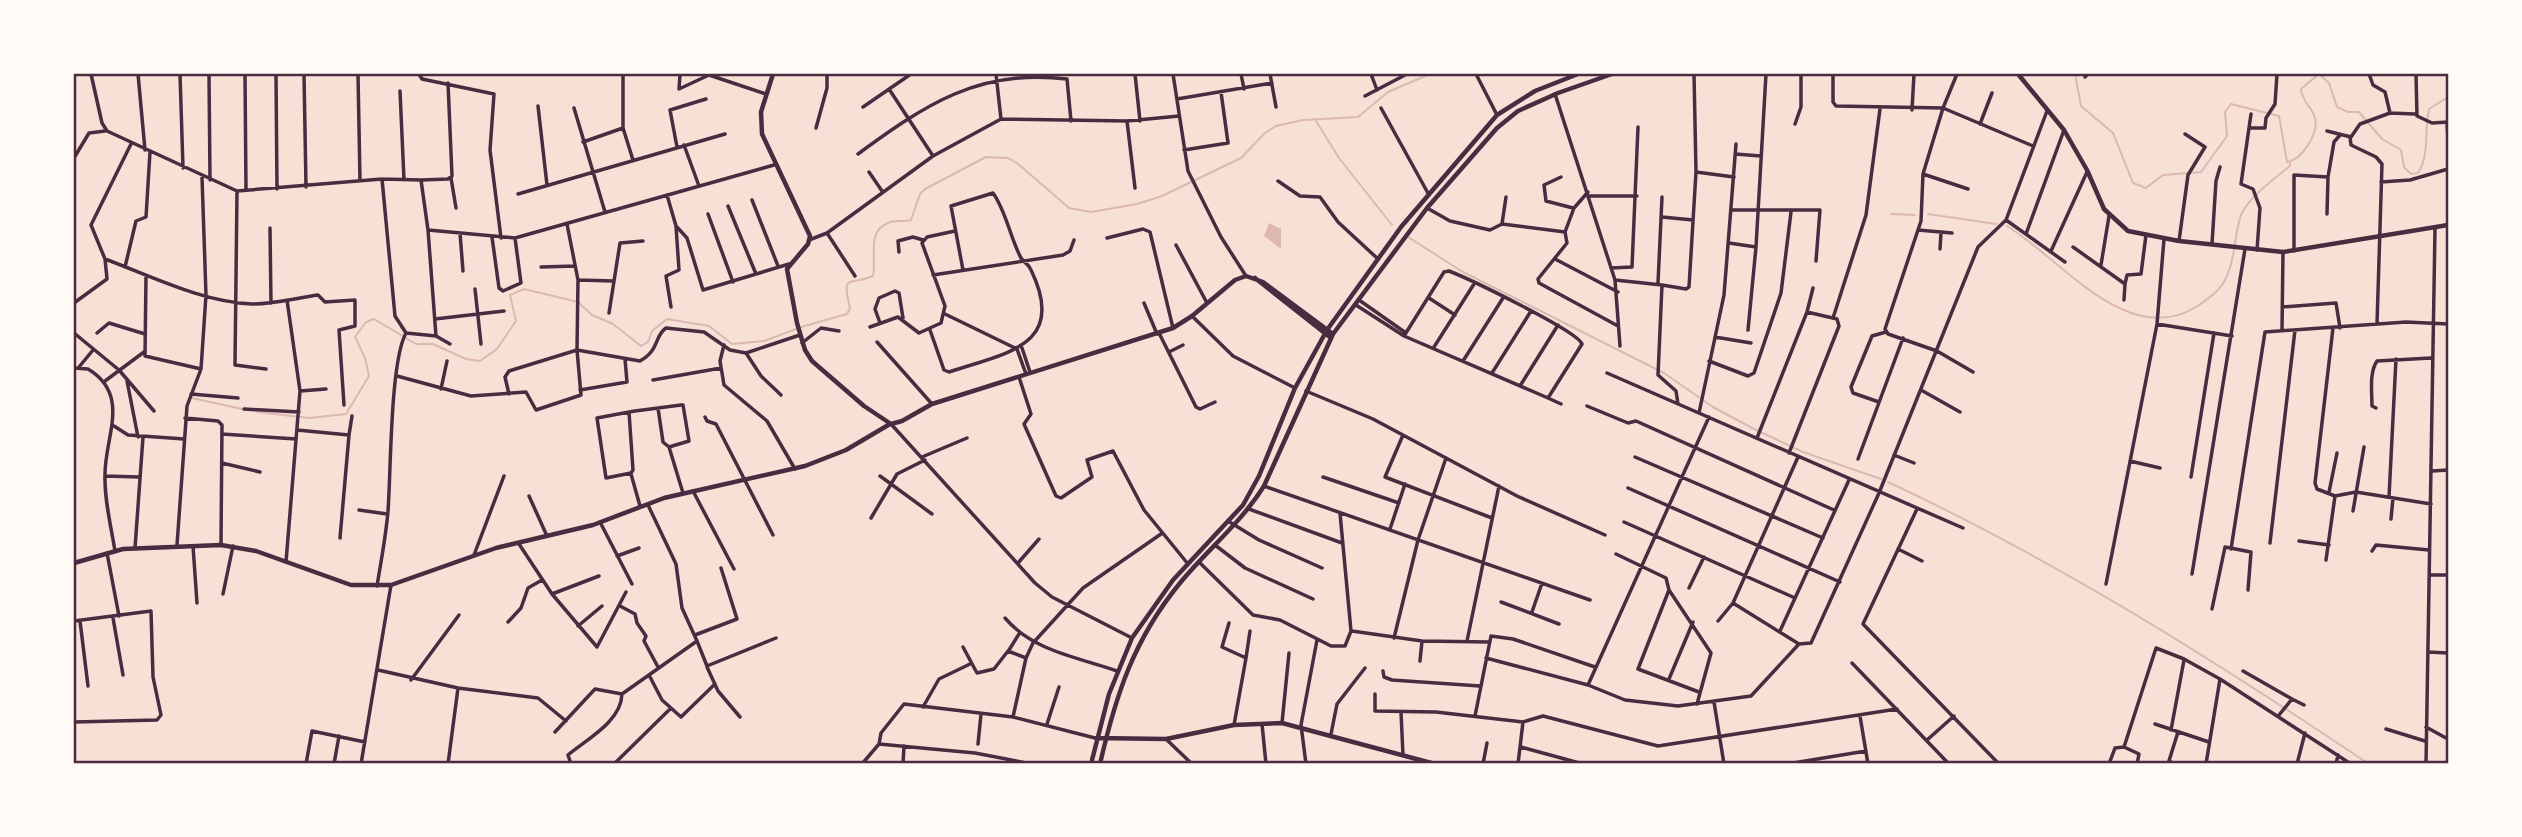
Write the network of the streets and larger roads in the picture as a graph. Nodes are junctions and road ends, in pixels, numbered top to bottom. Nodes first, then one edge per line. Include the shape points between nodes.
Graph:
1 (91, 74) edge
2 (138, 74) edge
3 (180, 74) edge
4 (209, 74) edge
5 (245, 74) edge
6 (276, 74) edge
7 (304, 74) edge
8 (358, 74) edge
9 (419, 74) edge
10 (623, 74) edge
11 (680, 74) edge
12 (709, 74) edge
13 (773, 74) edge
14 (827, 74) edge
15 (911, 74) edge
16 (1135, 74) edge
17 (1173, 74) edge
18 (1241, 74) edge
19 (1270, 74) edge
20 (1371, 74) edge
21 (1406, 74) edge
22 (1476, 74) edge
23 (1578, 74) edge
24 (1612, 74) edge
25 (1694, 74) edge
26 (1766, 74) edge
27 (1801, 74) edge
28 (1833, 74) edge
29 (1914, 74) edge
30 (1957, 74) edge
31 (2018, 74) edge
32 (2277, 74) edge
33 (2370, 74) edge
34 (2416, 74) edge
35 (721, 75) edge
36 (997, 76) edge
37 (1564, 79) junction
38 (448, 83) junction
39 (1272, 83) junction
40 (1551, 84) junction
41 (889, 89) junction
42 (1244, 89) junction
43 (1568, 89) junction
44 (1377, 90) junction
45 (400, 91) dead end
46 (1221, 92) junction
47 (1992, 93) dead end
48 (766, 94) junction
49 (1555, 94) junction
50 (1365, 96) dead end
51 (706, 99) dead end
52 (1177, 99) junction
53 (538, 106) dead end
54 (863, 107) dead end
55 (1276, 107) dead end
56 (574, 108) dead end
57 (1381, 108) dead end
58 (1880, 108) junction
59 (1943, 108) junction
60 (1912, 110) junction
61 (2047, 110) junction
62 (2390, 113) junction
63 (2251, 114) dead end
64 (1179, 116) junction
65 (1497, 116) junction
66 (2417, 116) junction
67 (910, 117) junction
68 (1001, 119) junction
69 (1070, 121) junction
70 (1127, 121) junction
71 (1140, 121) junction
72 (2448, 122) edge
73 (1795, 124) dead end
74 (1980, 124) junction
75 (1638, 127) dead end
76 (623, 128) junction
77 (816, 128) dead end
78 (2250, 128) junction
79 (2064, 130) junction
80 (107, 131) junction
81 (2327, 131) dead end
82 (725, 134) dead end
83 (2185, 134) dead end
84 (2340, 135) junction
85 (2350, 137) junction
86 (2448, 140) edge
87 (583, 142) junction
88 (131, 144) junction
89 (1736, 144) dead end
90 (684, 145) junction
91 (2033, 146) junction
92 (677, 147) junction
93 (1184, 150) junction
94 (148, 151) junction
95 (1735, 153) junction
96 (858, 154) dead end
97 (933, 156) junction
98 (1761, 156) junction
99 (74, 158) edge
100 (633, 160) junction
101 (774, 164) junction
102 (2220, 167) dead end
103 (183, 168) junction
104 (2448, 169) edge
105 (2087, 170) junction
106 (593, 171) junction
107 (869, 172) dead end
108 (1696, 172) junction
109 (1923, 174) junction
110 (202, 177) junction
111 (1561, 177) dead end
112 (1734, 177) junction
113 (2328, 177) junction
114 (451, 178) junction
115 (382, 179) junction
116 (210, 180) junction
117 (404, 180) junction
118 (421, 180) junction
119 (360, 181) junction
120 (1278, 181) dead end
121 (2381, 182) junction
122 (547, 185) junction
123 (306, 187) junction
124 (699, 187) junction
125 (1135, 188) dead end
126 (1968, 189) dead end
127 (277, 190) junction
128 (237, 191) junction
129 (246, 191) junction
130 (882, 191) junction
131 (518, 194) dead end
132 (1588, 194) junction
133 (667, 195) junction
134 (1429, 195) junction
135 (1637, 196) junction
136 (1506, 197) dead end
137 (1662, 197) dead end
138 (752, 200) dead end
139 (728, 206) dead end
140 (456, 208) dead end
141 (1427, 208) junction
142 (1574, 208) junction
143 (1731, 210) junction
144 (1759, 210) junction
145 (606, 212) junction
146 (1791, 212) junction
147 (708, 214) dead end
148 (2327, 214) dead end
149 (2109, 216) junction
150 (1662, 217) junction
151 (1693, 220) junction
152 (2006, 220) junction
153 (1502, 223) junction
154 (567, 224) junction
155 (2448, 225) edge
156 (676, 226) junction
157 (270, 228) dead end
158 (2435, 229) junction
159 (428, 230) junction
160 (1918, 230) junction
161 (955, 231) junction
162 (1565, 232) junction
163 (1941, 232) junction
164 (460, 233) junction
165 (827, 233) junction
166 (1397, 233) junction
167 (1952, 233) dead end
168 (2026, 234) junction
169 (2146, 235) junction
170 (492, 237) junction
171 (1404, 237) junction
172 (501, 238) junction
173 (515, 238) junction
174 (1107, 238) dead end
175 (2380, 238) junction
176 (2164, 239) junction
177 (809, 240) junction
178 (922, 240) junction
179 (1074, 240) dead end
180 (643, 241) dead end
181 (2179, 242) junction
182 (1728, 243) junction
183 (1176, 245) dead end
184 (2212, 245) junction
185 (1756, 247) junction
186 (2073, 247) dead end
187 (2239, 248) junction
188 (1940, 249) dead end
189 (2257, 250) junction
190 (2051, 251) junction
191 (2294, 251) junction
192 (899, 252) dead end
193 (2283, 252) junction
194 (105, 259) junction
195 (1378, 259) junction
196 (1555, 259) junction
197 (1023, 261) junction
198 (1816, 261) dead end
199 (2065, 262) dead end
200 (789, 264) junction
201 (2101, 265) junction
202 (575, 266) junction
203 (778, 266) junction
204 (125, 267) junction
205 (541, 267) dead end
206 (1611, 268) junction
207 (963, 270) junction
208 (463, 271) dead end
209 (756, 274) junction
210 (146, 275) junction
211 (933, 275) junction
212 (855, 276) dead end
213 (1246, 276) junction
214 (578, 280) junction
215 (1615, 280) junction
216 (614, 281) junction
217 (733, 282) junction
218 (1474, 284) junction
219 (1660, 284) junction
220 (2125, 284) junction
221 (1813, 288) dead end
222 (475, 289) dead end
223 (1618, 292) junction
224 (205, 295) junction
225 (1429, 298) junction
226 (1503, 298) junction
227 (287, 300) junction
228 (2124, 300) dead end
229 (1357, 302) junction
230 (74, 303) edge
231 (237, 303) junction
232 (271, 303) junction
233 (1144, 303) dead end
234 (1207, 303) junction
235 (671, 307) dead end
236 (2282, 307) junction
237 (504, 311) dead end
238 (1531, 311) junction
239 (1807, 312) junction
240 (609, 313) dead end
241 (478, 314) junction
242 (945, 314) junction
243 (1455, 315) junction
244 (1192, 316) junction
245 (902, 318) junction
246 (1833, 318) junction
247 (435, 319) junction
248 (2157, 320) junction
249 (880, 323) junction
250 (2377, 324) junction
251 (2433, 324) junction
252 (2448, 324) edge
253 (1558, 325) junction
254 (870, 327) dead end
255 (1619, 327) junction
256 (1173, 328) junction
257 (2333, 328) junction
258 (2340, 328) junction
259 (930, 330) junction
260 (1748, 330) dead end
261 (2282, 330) junction
262 (2295, 330) junction
263 (839, 331) dead end
264 (1326, 332) junction
265 (1886, 332) junction
266 (74, 333) edge
267 (97, 333) dead end
268 (800, 333) junction
269 (1158, 333) junction
270 (2214, 333) junction
271 (145, 334) junction
272 (1405, 334) junction
273 (405, 335) junction
274 (436, 336) junction
275 (1332, 336) junction
276 (2232, 336) junction
277 (1715, 337) junction
278 (1903, 338) junction
279 (877, 342) dead end
280 (802, 343) junction
281 (1751, 343) dead end
282 (450, 344) dead end
283 (481, 344) dead end
284 (724, 345) junction
285 (1184, 345) dead end
286 (1620, 346) dead end
287 (1434, 347) junction
288 (93, 349) junction
289 (1020, 349) junction
290 (577, 350) junction
291 (1937, 351) junction
292 (144, 352) junction
293 (1169, 352) junction
294 (746, 354) junction
295 (2431, 358) junction
296 (625, 359) junction
297 (2396, 359) junction
298 (1709, 361) junction
299 (447, 362) dead end
300 (1463, 362) junction
301 (76, 368) edge
302 (720, 368) junction
303 (201, 369) junction
304 (266, 369) dead end
305 (119, 370) junction
306 (1973, 372) dead end
307 (1492, 373) junction
308 (1606, 373) dead end
309 (1028, 374) junction
310 (397, 376) junction
311 (1019, 377) junction
312 (127, 379) junction
313 (653, 380) dead end
314 (105, 382) junction
315 (1520, 386) junction
316 (1296, 388) junction
317 (441, 389) junction
318 (326, 390) dead end
319 (1921, 390) junction
320 (300, 391) junction
321 (1306, 391) junction
322 (580, 392) junction
323 (191, 394) junction
324 (509, 394) junction
325 (781, 395) dead end
326 (238, 398) dead end
327 (1548, 398) junction
328 (1215, 402) dead end
329 (1879, 402) junction
330 (932, 404) junction
331 (1562, 404) dead end
332 (1678, 404) junction
333 (344, 405) dead end
334 (1587, 406) dead end
335 (658, 408) junction
336 (2376, 408) dead end
337 (244, 409) dead end
338 (155, 411) dead end
339 (629, 412) junction
340 (1960, 412) dead end
341 (1699, 413) junction
342 (299, 415) junction
343 (352, 416) dead end
344 (185, 417) junction
345 (705, 417) dead end
346 (1709, 417) junction
347 (891, 424) junction
348 (114, 426) junction
349 (297, 430) junction
350 (222, 434) junction
351 (349, 435) junction
352 (1403, 435) junction
353 (1758, 436) junction
354 (141, 437) junction
355 (967, 438) dead end
356 (184, 439) junction
357 (296, 439) junction
358 (669, 447) junction
359 (1696, 447) junction
360 (2364, 447) dead end
361 (1791, 449) junction
362 (2337, 453) dead end
363 (1894, 455) junction
364 (1635, 457) dead end
365 (1798, 457) junction
366 (923, 458) junction
367 (1447, 458) junction
368 (1858, 459) dead end
369 (2130, 461) junction
370 (222, 463) junction
371 (1914, 463) dead end
372 (2160, 468) dead end
373 (795, 469) junction
374 (2448, 470) edge
375 (2432, 471) junction
376 (260, 472) dead end
377 (631, 473) junction
378 (105, 476) junction
379 (504, 476) dead end
380 (880, 476) dead end
381 (139, 477) junction
382 (1323, 477) dead end
383 (1682, 477) junction
384 (2191, 478) dead end
385 (1849, 480) junction
386 (744, 481) junction
387 (891, 484) junction
388 (1405, 484) junction
389 (1264, 486) junction
390 (1499, 486) junction
391 (1785, 487) junction
392 (1628, 488) dead end
393 (693, 491) junction
394 (2329, 492) junction
395 (2356, 492) junction
396 (683, 493) junction
397 (1879, 493) junction
398 (529, 496) dead end
399 (1433, 496) junction
400 (2335, 496) junction
401 (2391, 497) junction
402 (647, 503) junction
403 (1399, 503) junction
404 (2431, 504) junction
405 (640, 506) junction
406 (1670, 506) junction
407 (1249, 509) junction
408 (1917, 509) junction
409 (359, 510) dead end
410 (1834, 510) junction
411 (2353, 511) dead end
412 (1340, 513) junction
413 (387, 514) junction
414 (932, 514) dead end
415 (1772, 516) junction
416 (871, 518) dead end
417 (1492, 518) junction
418 (2391, 519) dead end
419 (1228, 521) junction
420 (600, 522) junction
421 (1624, 522) dead end
422 (1234, 526) junction
423 (1963, 528) dead end
424 (1389, 529) junction
425 (773, 534) dead end
426 (1161, 534) junction
427 (1605, 535) dead end
428 (1656, 536) junction
429 (340, 537) dead end
430 (548, 538) junction
431 (1823, 538) junction
432 (1039, 539) dead end
433 (1418, 540) junction
434 (2299, 541) dead end
435 (1342, 543) junction
436 (2270, 543) dead end
437 (193, 544) junction
438 (519, 544) junction
439 (177, 545) junction
440 (221, 545) junction
441 (1215, 545) junction
442 (2329, 545) junction
443 (233, 546) junction
444 (1759, 546) junction
445 (135, 548) junction
446 (639, 548) dead end
447 (2231, 548) junction
448 (1898, 549) junction
449 (2429, 550) junction
450 (115, 551) junction
451 (2372, 551) dead end
452 (107, 553) junction
453 (1616, 554) dead end
454 (617, 556) junction
455 (473, 557) junction
456 (1704, 557) junction
457 (2326, 560) dead end
458 (1482, 561) junction
459 (1922, 561) dead end
460 (286, 562) junction
461 (1199, 562) junction
462 (1018, 563) junction
463 (74, 564) edge
464 (1188, 564) junction
465 (1643, 566) junction
466 (720, 568) dead end
467 (1322, 568) dead end
468 (1809, 568) junction
469 (734, 569) dead end
470 (2192, 574) dead end
471 (1745, 575) junction
472 (2429, 575) junction
473 (2448, 575) edge
474 (599, 576) dead end
475 (542, 580) junction
476 (1840, 582) junction
477 (1542, 583) junction
478 (632, 584) dead end
479 (2106, 584) dead end
480 (391, 585) junction
481 (377, 586) junction
482 (1689, 588) dead end
483 (1669, 590) junction
484 (2248, 590) dead end
485 (626, 592) dead end
486 (223, 594) dead end
487 (552, 594) junction
488 (1795, 598) junction
489 (1313, 599) dead end
490 (1590, 600) dead end
491 (1501, 602) dead end
492 (197, 603) dead end
493 (1733, 603) junction
494 (602, 606) dead end
495 (620, 606) junction
496 (1068, 606) junction
497 (2212, 609) dead end
498 (1532, 612) junction
499 (459, 615) dead end
500 (119, 616) junction
501 (113, 618) junction
502 (1005, 618) dead end
503 (74, 621) edge
504 (80, 621) junction
505 (1718, 621) dead end
506 (508, 622) dead end
507 (1693, 622) junction
508 (1229, 623) dead end
509 (1559, 624) dead end
510 (578, 626) junction
511 (1250, 631) dead end
512 (1351, 631) junction
513 (1780, 631) junction
514 (1019, 634) junction
515 (695, 635) junction
516 (776, 638) dead end
517 (1132, 638) junction
518 (1394, 638) junction
519 (1317, 640) junction
520 (697, 641) junction
521 (1422, 641) junction
522 (1467, 641) junction
523 (1489, 642) junction
524 (1033, 643) junction
525 (1799, 644) junction
526 (963, 647) dead end
527 (1008, 651) junction
528 (2428, 652) junction
529 (1289, 653) dead end
530 (2448, 653) edge
531 (1246, 657) junction
532 (1486, 657) junction
533 (1026, 658) junction
534 (2184, 659) junction
535 (1420, 661) dead end
536 (1852, 663) dead end
537 (970, 664) junction
538 (706, 666) junction
539 (658, 667) junction
540 (1595, 667) junction
541 (1365, 668) dead end
542 (379, 670) junction
543 (1117, 671) junction
544 (1383, 671) dead end
545 (2244, 671) dead end
546 (122, 675) dead end
547 (648, 675) junction
548 (2220, 678) junction
549 (1669, 679) junction
550 (411, 680) junction
551 (715, 684) junction
552 (1588, 685) junction
553 (88, 686) dead end
554 (1480, 686) junction
555 (1059, 687) dead end
556 (458, 688) junction
557 (1699, 692) junction
558 (622, 694) junction
559 (1375, 694) dead end
560 (2291, 700) junction
561 (1714, 702) junction
562 (1696, 704) junction
563 (2304, 705) dead end
564 (923, 706) junction
565 (671, 708) junction
566 (1897, 709) junction
567 (1401, 712) junction
568 (981, 714) junction
569 (2279, 715) junction
570 (1475, 716) junction
571 (1860, 716) junction
572 (1954, 716) junction
573 (740, 717) dead end
574 (1013, 717) junction
575 (566, 721) junction
576 (74, 722) edge
577 (1522, 722) junction
578 (1262, 723) junction
579 (1282, 723) junction
580 (1047, 724) junction
581 (2155, 724) dead end
582 (1234, 725) junction
583 (1301, 725) junction
584 (2426, 727) junction
585 (2386, 729) dead end
586 (2171, 730) junction
587 (555, 732) dead end
588 (2178, 732) junction
589 (2305, 733) junction
590 (1331, 734) junction
591 (338, 736) junction
592 (1720, 737) junction
593 (1097, 738) junction
594 (2446, 738) dead end
595 (1106, 739) junction
596 (1166, 739) junction
597 (1927, 740) junction
598 (2426, 741) junction
599 (365, 742) junction
600 (2210, 742) junction
601 (1487, 743) dead end
602 (879, 744) junction
603 (978, 744) dead end
604 (904, 746) junction
605 (1521, 747) junction
606 (2124, 747) junction
607 (1866, 751) junction
608 (1403, 755) junction
609 (2339, 755) junction
610 (2168, 762) edge
611 (306, 764) edge
612 (334, 764) edge
613 (361, 764) edge
614 (448, 764) edge
615 (571, 764) edge
616 (614, 764) edge
617 (862, 764) edge
618 (903, 764) edge
619 (1032, 764) edge
620 (1091, 764) edge
621 (1100, 764) edge
622 (1192, 764) edge
623 (1266, 764) edge
624 (1306, 764) edge
625 (1435, 764) edge
626 (1483, 764) edge
627 (1518, 764) edge
628 (1583, 764) edge
629 (1724, 764) edge
630 (1787, 764) edge
631 (1868, 764) edge
632 (1949, 764) edge
633 (1999, 764) edge
634 (2109, 764) edge
635 (2137, 764) edge
636 (2176, 764) edge
637 (2206, 764) edge
638 (2297, 764) edge
639 (2336, 764) edge
640 (2351, 764) edge
641 (2426, 764) edge

1 - 80 street
2 - 94 street
3 - 103 street
4 - 116 street
5 - 129 street
6 - 127 street
7 - 123 street
8 - 119 street
9 - 38 street via 422,79
10 - 76 street
11 - 12 street via 679,89
12 - 35 street
13 - 48 street
14 - 77 street
15 - 41 street
16 - 71 street
17 - 52 street
18 - 42 street
19 - 39 street
20 - 44 street
21 - 44 street
22 - 65 street
23 - 37 street
24 - 43 street
25 - 108 street
26 - 98 street
27 - 73 street via 1801,107
28 - 58 street via 1833,104
29 - 60 street
30 - 59 street
31 - 61 street
32 - 78 street via 2274,106 2265,128
33 - 62 street via 2373,85 2385,92
34 - 66 street
35 - 48 street
36 - 67 street via 947,95
36 - 68 street
36 - 69 street via 1067,79
37 - 40 street
37 - 43 street
38 - 114 street
38 - 172 street via 494,94 490,150
39 - 42 street
39 - 55 street
40 - 49 street
40 - 65 street
41 - 54 street
41 - 67 street
42 - 46 street
43 - 49 street
44 - 50 street
45 - 117 street
46 - 52 street
46 - 93 street via 1228,143
47 - 74 street
48 - 101 street via 760,122
49 - 132 street
49 - 141 street via 1518,111 1497,128
51 - 92 street via 670,110
52 - 64 street
53 - 122 street
56 - 87 street
57 - 134 street
58 - 60 street
58 - 246 street via 1866,215
59 - 60 street
59 - 74 street
59 - 109 street
61 - 79 street
61 - 91 street
62 - 66 street
62 - 85 street via 2360,124
63 - 78 street
64 - 71 street
64 - 93 street
65 - 134 street
66 - 72 street via 2432,123
67 - 96 street
67 - 97 street
68 - 69 street
68 - 97 street
69 - 70 street
70 - 71 street
70 - 125 street
72 - 86 street
74 - 91 street
75 - 135 street
76 - 87 street
76 - 100 street
78 - 189 street via 2241,184 2253,188 2260,208
79 - 105 street
79 - 168 street
80 - 88 street
80 - 99 street via 89,132
81 - 84 street
82 - 90 street
83 - 181 street via 2205,145 2188,176
84 - 85 street
84 - 113 street via 2334,142
85 - 121 street via 2351,145 2380,160
87 - 106 street
88 - 94 street
88 - 194 street via 90,225
89 - 95 street
90 - 92 street
90 - 124 street
91 - 152 street
92 - 100 street
93 - 213 street via 1191,177
94 - 103 street
94 - 204 street via 145,217 136,221
95 - 98 street
95 - 112 street
97 - 130 street
98 - 144 street
100 - 106 street
101 - 124 street
101 - 177 street via 808,228
102 - 184 street
103 - 110 street
104 - 121 street via 2410,180
105 - 149 street
105 - 190 street
106 - 122 street
106 - 145 street
107 - 130 street
108 - 112 street
108 - 151 street
109 - 126 street
109 - 160 street
110 - 116 street
110 - 224 street
111 - 142 street via 1544,185 1546,201
112 - 143 street
113 - 148 street
113 - 191 street via 2294,175
114 - 118 street
114 - 140 street
115 - 117 street
115 - 119 street
115 - 273 street via 395,316
116 - 128 street
117 - 118 street
118 - 159 street
119 - 123 street
120 - 195 street via 1300,195 1320,197 1338,222
121 - 175 street
122 - 131 street
123 - 127 street
124 - 133 street
127 - 129 street
128 - 129 street
128 - 231 street
130 - 165 street
132 - 135 street
132 - 142 street
132 - 206 street
133 - 145 street
133 - 156 street
134 - 166 street
135 - 206 street via 1632,267
136 - 153 street
137 - 150 street
138 - 203 street
139 - 209 street
141 - 153 street via 1468,225 1495,230
141 - 171 street
142 - 162 street
143 - 144 street
143 - 182 street
144 - 146 street
144 - 185 street
145 - 154 street
146 - 198 street via 1800,208 1822,212
146 - 298 street via 1781,293 1754,373 1748,376
147 - 217 street
149 - 169 street via 2128,231
149 - 201 street
150 - 151 street
150 - 219 street
151 - 219 street via 1689,288
152 - 168 street
152 - 291 street via 1978,247
153 - 162 street
154 - 173 street
154 - 202 street
155 - 158 street
156 - 217 street via 687,238 705,291
156 - 235 street via 679,270 666,276
157 - 232 street
158 - 175 street
158 - 251 street
159 - 164 street
159 - 247 street
160 - 163 street
160 - 265 street
161 - 178 street
161 - 197 street via 951,206 993,193
161 - 207 street
162 - 196 street via 1567,243
163 - 167 street
163 - 188 street
164 - 170 street
164 - 208 street
165 - 177 street
165 - 212 street
166 - 171 street
166 - 195 street
168 - 190 street
169 - 176 street
169 - 220 street via 2141,274 2127,275
170 - 172 street
170 - 173 street via 503,291 521,283
171 - 229 street
172 - 173 street
174 - 256 street via 1143,229 1150,232
175 - 191 street
175 - 250 street
176 - 181 street
176 - 248 street
177 - 200 street
178 - 192 street via 898,241
178 - 211 street
179 - 197 street via 1066,254
180 - 216 street via 621,242
181 - 184 street
182 - 185 street
182 - 277 street
183 - 234 street
184 - 187 street
185 - 260 street
186 - 201 street
187 - 189 street
187 - 276 street
189 - 193 street
190 - 199 street
191 - 193 street
193 - 236 street
194 - 204 street
194 - 230 street via 107,279
195 - 264 street
196 - 223 street
196 - 255 street via 1539,283
197 - 207 street
197 - 289 street via 1032,271 1044,313 1036,334
200 - 203 street
200 - 268 street
201 - 220 street
202 - 205 street
202 - 214 street
203 - 209 street
204 - 210 street
206 - 215 street
207 - 211 street
209 - 217 street
210 - 224 street
210 - 271 street
211 - 242 street
213 - 234 street
213 - 264 street
214 - 216 street
214 - 290 street
215 - 219 street
215 - 223 street
216 - 240 street
218 - 225 street via 1446,271
218 - 226 street
218 - 243 street
219 - 332 street via 1658,374 1676,391
220 - 228 street
221 - 239 street
222 - 241 street
223 - 255 street
224 - 231 street
224 - 303 street
225 - 243 street
225 - 272 street
226 - 238 street
226 - 300 street
227 - 232 street
227 - 320 street
227 - 333 street via 318,295 325,302 355,301 355,326 339,330
229 - 272 street
229 - 275 street
231 - 232 street
231 - 304 street via 235,365
233 - 269 street
234 - 244 street
236 - 258 street via 2336,303
236 - 261 street
237 - 241 street
238 - 253 street
238 - 307 street
239 - 246 street
239 - 353 street
241 - 247 street
241 - 283 street
242 - 259 street
242 - 289 street
243 - 287 street
244 - 256 street
244 - 316 street via 1247,365
245 - 249 street
245 - 249 street via 895,291 879,298 875,309
245 - 259 street via 916,332
246 - 361 street via 1839,326
247 - 274 street
248 - 270 street
248 - 369 street
249 - 254 street
250 - 251 street
250 - 258 street
251 - 252 street
251 - 295 street
253 - 315 street
253 - 327 street via 1582,344
255 - 286 street
256 - 269 street
257 - 258 street
257 - 262 street
257 - 394 street via 2315,483 2317,489
259 - 289 street via 947,372
261 - 262 street
261 - 447 street via 2268,330 2263,336
262 - 436 street
263 - 280 street via 821,328
264 - 275 street
264 - 316 street
265 - 278 street
265 - 329 street via 1872,337 1852,387 1853,393
266 - 288 street
267 - 271 street via 109,323
268 - 280 street
268 - 294 street
269 - 293 street
269 - 309 street
270 - 276 street
270 - 384 street
271 - 292 street
272 - 287 street
273 - 274 street
273 - 310 street
274 - 282 street
275 - 321 street
276 - 470 street
277 - 281 street
277 - 298 street
278 - 291 street
278 - 329 street
279 - 330 street
280 - 347 street via 819,369
284 - 294 street
284 - 296 street via 704,332 666,328 650,355 640,361
284 - 302 street
285 - 293 street
287 - 300 street
288 - 301 street
288 - 305 street
289 - 309 street
290 - 296 street
290 - 322 street
290 - 324 street via 507,373
291 - 306 street
291 - 319 street
292 - 303 street via 148,359
292 - 305 street
293 - 328 street via 1196,407
294 - 325 street
295 - 297 street
295 - 375 street
296 - 322 street via 627,382
297 - 336 street via 2374,363 2372,405
297 - 401 street
298 - 341 street
299 - 317 street
300 - 307 street
301 - 314 street via 88,369
302 - 313 street
302 - 373 street via 725,388 767,421
303 - 323 street
305 - 312 street
305 - 314 street
307 - 315 street
308 - 332 street
309 - 311 street
310 - 317 street
310 - 413 street
311 - 330 street
311 - 426 street via 1031,414 1024,424 1056,496 1061,498 1092,478 1087,460 1111,451
312 - 338 street
312 - 354 street
314 - 348 street
315 - 327 street
316 - 419 street via 1259,476
317 - 324 street via 471,396
318 - 320 street
319 - 340 street
319 - 363 street
320 - 342 street
321 - 352 street
321 - 389 street
322 - 324 street via 535,410 527,393
323 - 326 street
323 - 344 street
327 - 331 street
329 - 368 street
330 - 347 street
332 - 341 street
334 - 359 street
335 - 339 street
335 - 358 street via 662,440
335 - 358 street via 683,405 686,409 690,440
337 - 342 street
339 - 377 street
339 - 377 street via 600,415 597,420 604,477
341 - 346 street
342 - 349 street
343 - 351 street
344 - 350 street via 218,421
344 - 356 street
345 - 386 street via 716,424
346 - 353 street
346 - 359 street
347 - 366 street
347 - 373 street via 846,450
348 - 354 street
348 - 378 street
349 - 351 street
349 - 357 street
350 - 357 street
350 - 370 street
351 - 429 street
352 - 367 street
352 - 388 street via 1384,475
353 - 361 street
354 - 356 street
354 - 381 street
355 - 366 street
356 - 439 street
357 - 460 street
358 - 396 street
359 - 383 street
359 - 391 street
360 - 395 street
361 - 365 street
362 - 394 street
363 - 371 street
363 - 397 street
364 - 383 street
365 - 385 street
365 - 391 street
366 - 387 street via 898,472
366 - 462 street
367 - 390 street
367 - 399 street
369 - 372 street
369 - 479 street
370 - 376 street
370 - 440 street
373 - 386 street
374 - 375 street
375 - 404 street
377 - 405 street
378 - 381 street
378 - 450 street
379 - 455 street
380 - 387 street
381 - 445 street
382 - 403 street
383 - 406 street
383 - 415 street
385 - 397 street
385 - 410 street
386 - 393 street
386 - 425 street
387 - 414 street
387 - 416 street
388 - 399 street
388 - 403 street
389 - 407 street
389 - 412 street
390 - 417 street
390 - 427 street
391 - 410 street
391 - 415 street
392 - 406 street
393 - 396 street
393 - 469 street
394 - 400 street
395 - 400 street
395 - 401 street
395 - 411 street
396 - 402 street
397 - 408 street
397 - 476 street
398 - 430 street
399 - 417 street
399 - 433 street
400 - 442 street
401 - 404 street
401 - 418 street
402 - 405 street
402 - 515 street via 676,564 682,608
403 - 424 street
404 - 449 street
405 - 420 street
406 - 428 street
406 - 444 street
407 - 422 street
407 - 435 street
408 - 423 street
408 - 448 street
409 - 413 street
410 - 431 street
412 - 424 street
412 - 435 street
413 - 481 street
415 - 431 street
415 - 444 street
417 - 458 street
419 - 422 street
419 - 464 street
420 - 430 street
420 - 454 street
421 - 428 street
422 - 441 street
422 - 467 street
424 - 433 street
426 - 464 street
426 - 496 street via 1087,585
428 - 456 street
428 - 465 street
430 - 438 street
431 - 468 street
432 - 462 street
433 - 458 street
433 - 518 street
434 - 442 street
435 - 512 street
437 - 439 street
437 - 440 street
437 - 492 street
438 - 455 street
438 - 475 street
439 - 445 street
440 - 443 street
441 - 461 street
441 - 489 street via 1245,568
442 - 457 street
443 - 460 street
443 - 486 street
444 - 468 street
444 - 471 street
445 - 450 street
446 - 454 street
447 - 484 street via 2252,553
447 - 497 street via 2224,549
448 - 459 street
448 - 572 street via 1863,624
449 - 451 street via 2376,544
449 - 472 street
450 - 452 street
452 - 463 street
452 - 500 street
453 - 465 street
454 - 478 street
455 - 480 street
456 - 471 street
456 - 482 street
458 - 477 street
458 - 522 street
460 - 481 street via 351,585
461 - 519 street via 1253,615 1280,620
461 - 595 street via 1137,643
462 - 496 street via 1043,591
464 - 517 street
465 - 483 street via 1666,578
465 - 540 street
466 - 515 street via 737,620
468 - 476 street
468 - 488 street
471 - 488 street
471 - 493 street
472 - 473 street
472 - 528 street
474 - 487 street
475 - 487 street
475 - 506 street via 528,588 522,608
476 - 525 street via 1811,643
477 - 490 street
477 - 498 street
480 - 481 street
480 - 542 street
483 - 507 street
483 - 549 street via 1638,669
485 - 495 street
487 - 510 street
488 - 513 street
491 - 498 street
493 - 505 street
493 - 513 street
494 - 510 street
495 - 510 street via 598,647
495 - 539 street via 633,612
496 - 517 street
496 - 524 street
498 - 509 street
499 - 550 street
500 - 501 street
500 - 576 street via 152,612 153,677 160,717
501 - 504 street
501 - 546 street
502 - 514 street
503 - 504 street
504 - 553 street
507 - 549 street
507 - 557 street via 1712,657
508 - 531 street via 1222,647
511 - 531 street
512 - 518 street
512 - 519 street via 1349,643 1342,647
513 - 525 street
514 - 524 street
514 - 527 street
515 - 520 street
516 - 538 street
517 - 543 street
518 - 521 street
519 - 583 street
520 - 538 street
520 - 539 street
521 - 522 street
521 - 535 street
522 - 523 street
523 - 532 street
523 - 540 street via 1494,635 1513,639
524 - 533 street
524 - 543 street
525 - 561 street via 1751,696
526 - 537 street
527 - 533 street
527 - 537 street via 990,671 977,673
528 - 530 street
528 - 584 street
529 - 579 street
531 - 582 street
532 - 552 street
532 - 554 street
533 - 574 street
534 - 548 street
534 - 586 street
534 - 606 street via 2154,649
536 - 566 street
537 - 564 street via 939,679
538 - 551 street
539 - 547 street
540 - 552 street
541 - 590 street via 1337,704
542 - 550 street
542 - 599 street
543 - 593 street
544 - 554 street via 1384,677 1392,680
545 - 560 street
547 - 558 street
547 - 565 street
548 - 569 street
548 - 600 street
549 - 557 street
550 - 556 street
551 - 565 street via 681,716
551 - 573 street
552 - 562 street via 1638,703
554 - 570 street
555 - 580 street
556 - 575 street via 538,698
556 - 614 street
557 - 562 street
558 - 575 street via 595,689
558 - 615 street via 609,720 568,755
559 - 567 street via 1373,711
560 - 563 street
560 - 569 street
561 - 562 street
561 - 592 street
564 - 568 street
564 - 602 street via 904,704 881,733
565 - 616 street
566 - 571 street
566 - 597 street
567 - 570 street
567 - 608 street
568 - 574 street
568 - 603 street
569 - 589 street
570 - 577 street
571 - 592 street
571 - 607 street
572 - 597 street
572 - 633 street
574 - 580 street
575 - 587 street
577 - 592 street via 1543,716 1658,746
577 - 605 street
578 - 579 street
578 - 582 street
578 - 623 street
579 - 583 street
580 - 593 street
581 - 586 street
582 - 596 street
583 - 590 street
583 - 624 street
584 - 594 street
584 - 598 street
585 - 598 street
586 - 588 street
588 - 600 street
588 - 610 street
589 - 609 street
589 - 638 street
590 - 608 street
591 - 599 street
591 - 611 street via 312,732
591 - 612 street
592 - 629 street
593 - 595 street
593 - 620 street
595 - 596 street
595 - 621 street
596 - 622 street
597 - 632 street
598 - 641 street
599 - 613 street
600 - 637 street
601 - 626 street
602 - 604 street
602 - 617 street
604 - 618 street
604 - 619 street
605 - 627 street
605 - 628 street
606 - 634 street via 2115,748
606 - 635 street via 2139,754
607 - 630 street
607 - 631 street
608 - 625 street
609 - 639 street
609 - 640 street
610 - 636 street

